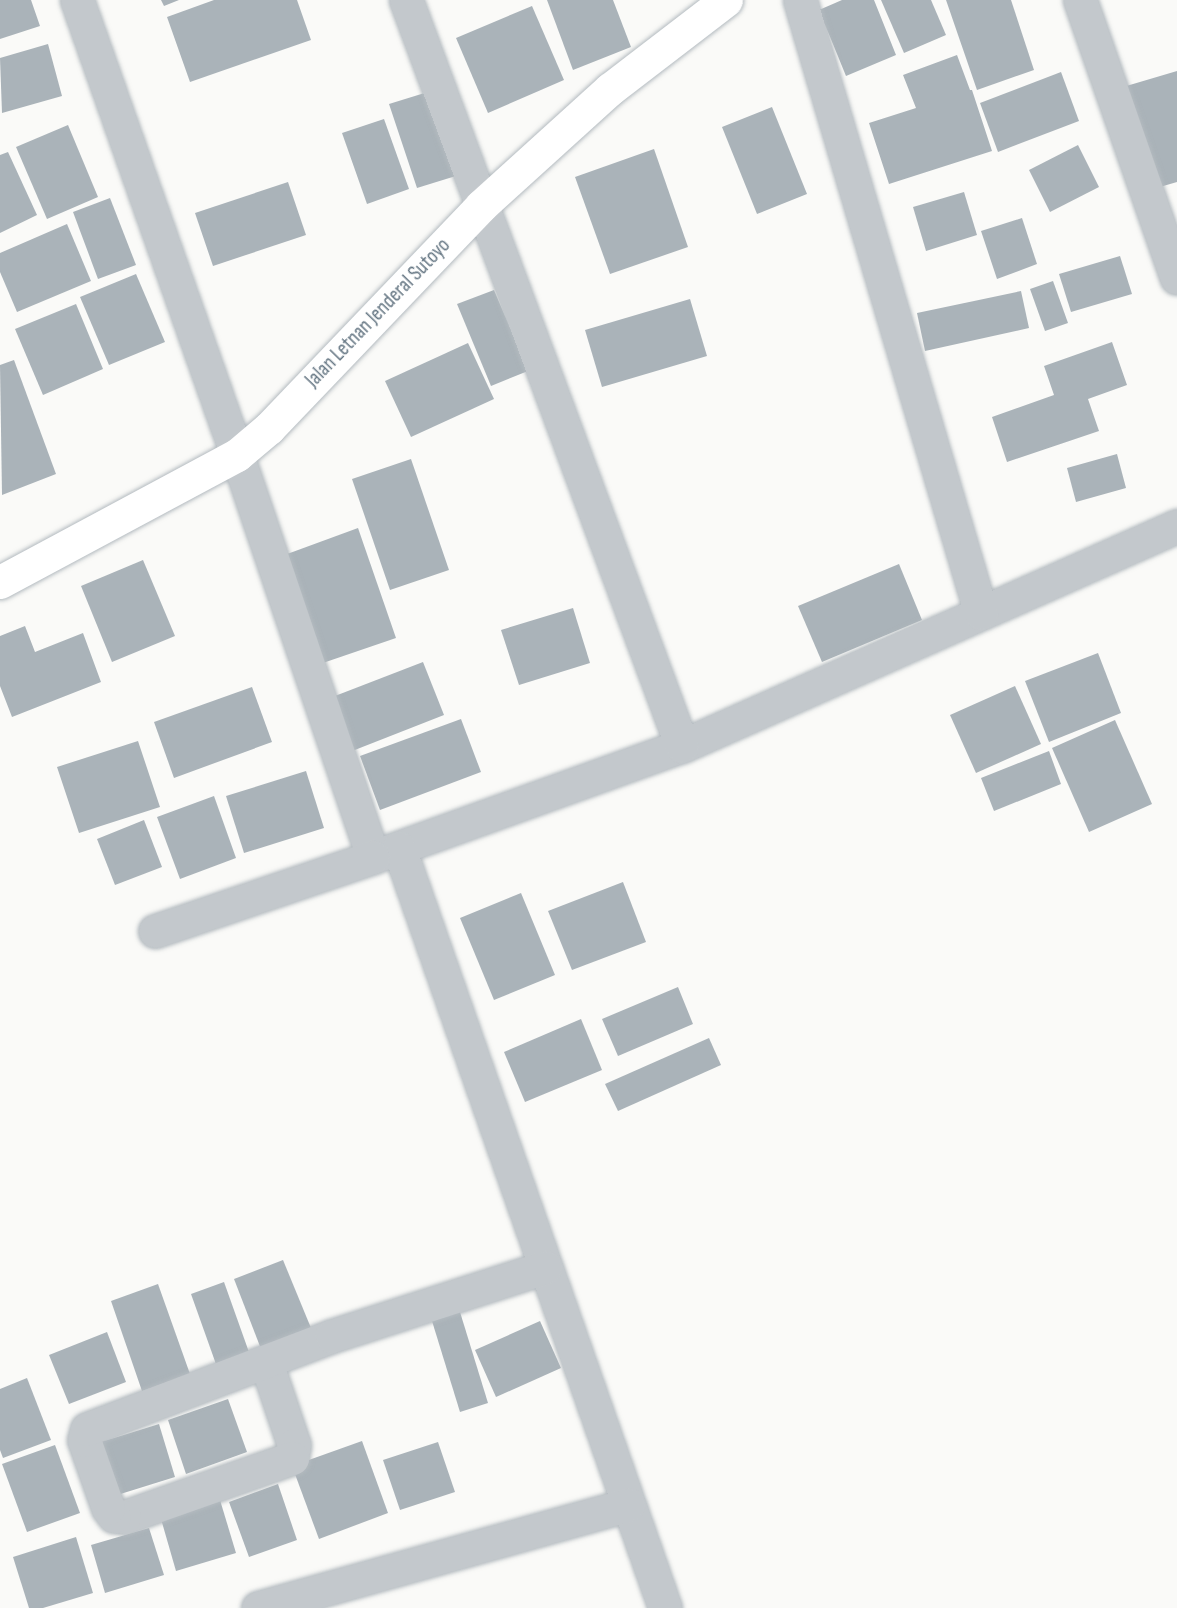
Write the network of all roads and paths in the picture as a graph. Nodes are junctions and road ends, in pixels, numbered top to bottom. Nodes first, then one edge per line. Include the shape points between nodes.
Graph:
1 (77, 0) edge
2 (405, 0) edge
3 (726, 0) edge
4 (800, 0) edge
5 (1080, 0) edge
6 (481, 206) junction
7 (1177, 278) edge
8 (237, 455) junction
9 (1177, 526) edge
10 (0, 582) edge
11 (981, 613) junction
12 (682, 746) junction
13 (386, 853) junction
14 (155, 931) dead end
15 (544, 1267) junction
16 (266, 1362) junction
17 (628, 1505) junction
18 (330, 1599) edge
19 (258, 1608) edge
20 (665, 1608) edge

1 - 8 street
2 - 6 street
3 - 6 street, Jalan Letnan Jenderal Sutoyo via 610,89
4 - 11 street
5 - 7 street
6 - 8 street, Jalan Letnan Jenderal Sutoyo via 269,428
6 - 12 street
8 - 10 street, Jalan Letnan Jenderal Sutoyo
8 - 13 street
9 - 11 street
11 - 12 street
12 - 13 street
13 - 14 street
13 - 15 street via 486,1090
15 - 16 street via 332,1336
15 - 17 street
16 - 16 street via 294,1445 292,1458 124,1517 114,1516 84,1440 87,1429
17 - 18 street
17 - 20 street
18 - 19 street

